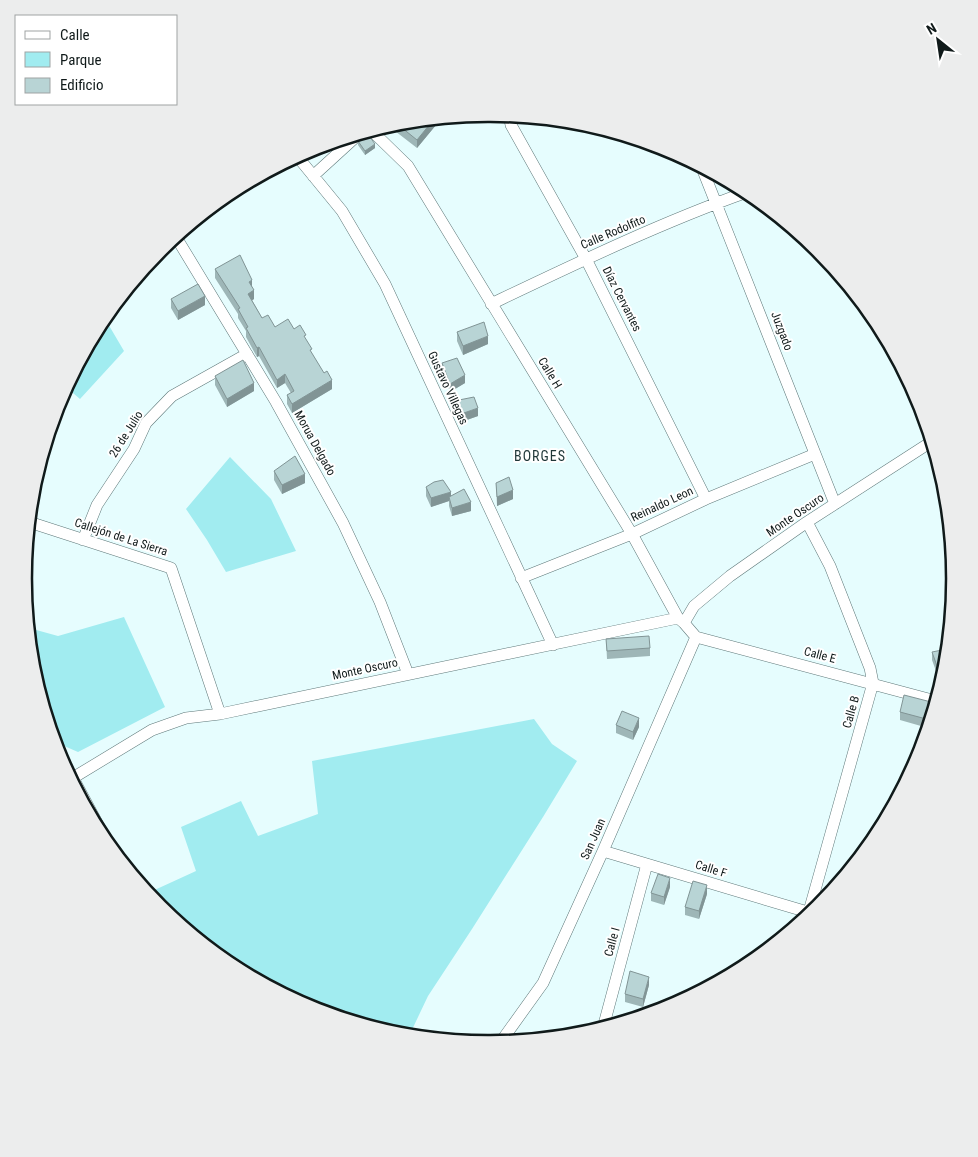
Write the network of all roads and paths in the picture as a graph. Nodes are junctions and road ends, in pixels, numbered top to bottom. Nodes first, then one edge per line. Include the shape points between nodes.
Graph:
1 (511, 123) edge
2 (378, 136) edge
3 (348, 144) edge
4 (302, 162) edge
5 (313, 176) junction
6 (706, 177) edge
7 (738, 196) edge
8 (717, 203) junction
9 (180, 243) edge
10 (586, 259) junction
11 (492, 304) junction
12 (247, 354) junction
13 (925, 446) edge
14 (815, 454) junction
15 (706, 499) junction
16 (836, 504) junction
17 (807, 522) junction
18 (35, 524) edge
19 (632, 534) junction
20 (83, 540) junction
21 (521, 578) junction
22 (681, 620) junction
23 (696, 637) junction
24 (553, 645) junction
25 (408, 674) junction
26 (873, 683) junction
27 (929, 699) edge
28 (220, 714) junction
29 (78, 775) edge
30 (603, 852) junction
31 (648, 864) junction
32 (814, 899) edge
33 (801, 911) edge
34 (604, 1020) edge
35 (506, 1034) edge

1 - 10 street, Díaz Cervantes
2 - 11 street, Calle H via 408,166
3 - 5 street
4 - 5 street, Gustavo Villegas
5 - 21 street, Gustavo Villegas via 342,211 385,284
6 - 8 street, Juzgado
7 - 8 street, Calle Rodolfito
8 - 10 street, Calle Rodolfito
8 - 14 street, Juzgado
9 - 12 street, Morua Delgado
10 - 11 street, Calle Rodolfito
10 - 15 street, Díaz Cervantes
11 - 19 street, Calle H
12 - 20 street, 26 de Julio via 172,396 146,423 134,449 97,505
12 - 25 street, Morua Delgado via 343,523 380,602
13 - 16 street, Monte Oscuro
14 - 15 street, Reinaldo Leon
14 - 16 street, Juzgado
15 - 19 street, Reinaldo Leon
16 - 17 street, Monte Oscuro
17 - 22 street, Monte Oscuro via 708,594
17 - 26 street, Calle B via 830,566
18 - 20 street, Callejón de La Sierra
19 - 21 street, Reinaldo Leon
19 - 22 street, Calle H
20 - 28 street, Callejón de La Sierra via 171,568
21 - 24 street, Gustavo Villegas
22 - 23 street, Calle H
22 - 24 street, Monte Oscuro
23 - 26 street, Calle E
23 - 30 street, San Juan
24 - 25 street, Monte Oscuro
25 - 28 street, Monte Oscuro
26 - 27 street, Calle E
26 - 32 street, Calle B
28 - 29 street, Monte Oscuro via 186,718 152,730
30 - 31 street, Calle F
30 - 35 street, San Juan via 543,983
31 - 33 street, Calle F
31 - 34 street, Calle I

